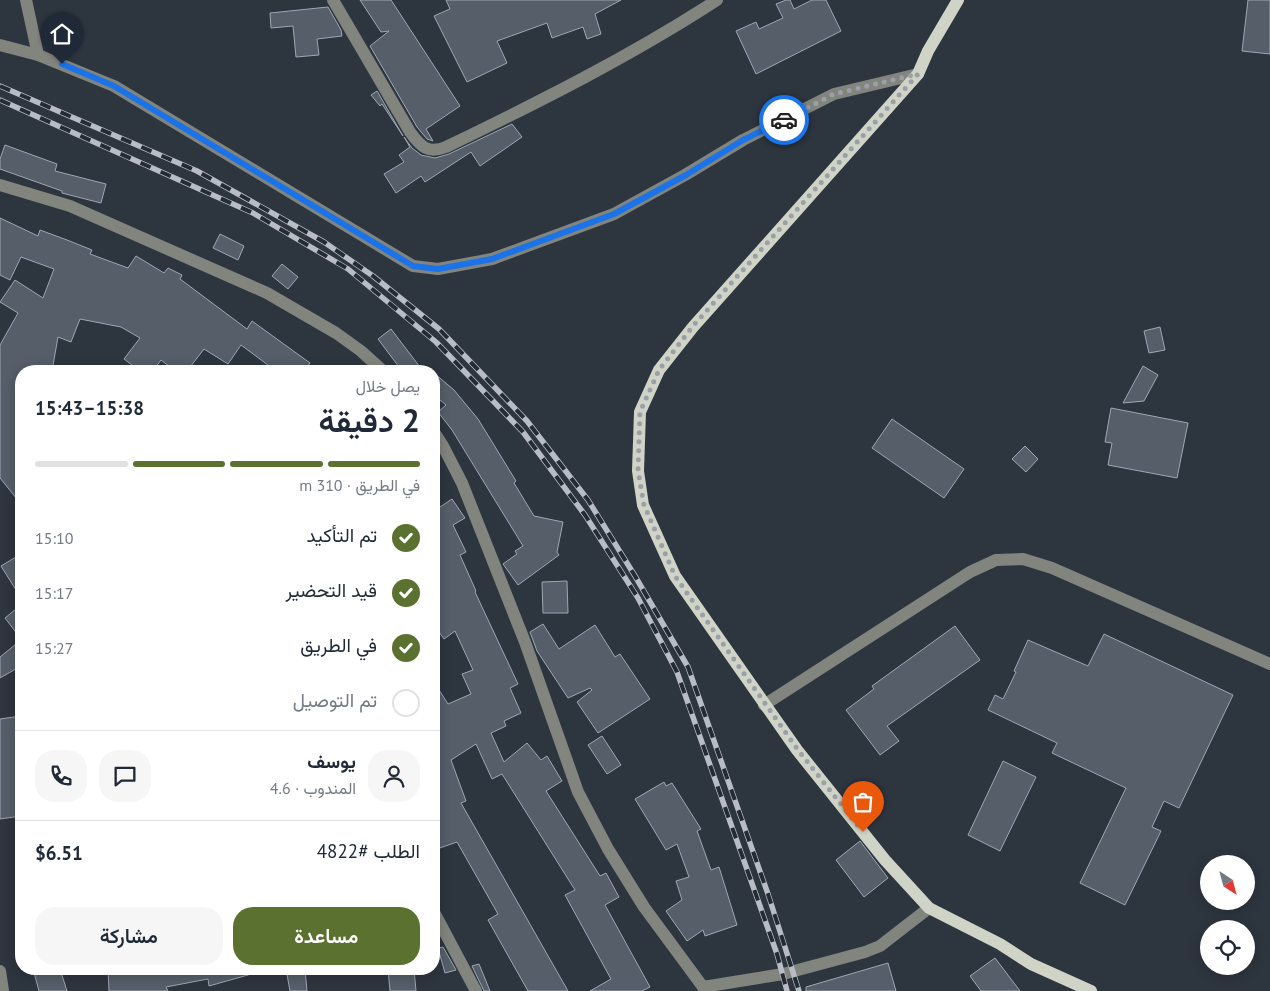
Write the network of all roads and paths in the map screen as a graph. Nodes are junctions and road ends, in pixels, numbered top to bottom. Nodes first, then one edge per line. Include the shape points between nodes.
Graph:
1 (26, 0) edge
2 (333, 0) edge
3 (717, 0) edge
4 (958, 0) edge
5 (0, 45) edge
6 (38, 55) junction
7 (918, 74) junction
8 (0, 185) edge
9 (376, 365) edge
10 (440, 441) edge
11 (1270, 664) edge
12 (764, 705) junction
13 (929, 908) junction
14 (440, 923) edge
15 (0, 971) edge
16 (702, 989) edge
17 (3, 991) edge
18 (476, 991) edge
19 (1091, 991) edge

1 - 6 street
2 - 3 street via 410,132 418,144 431,150 446,147 562,90
4 - 7 main road
5 - 6 street
6 - 7 street via 114,86 413,266 438,269 492,259 614,214 743,140 834,94
7 - 12 main road via 693,326 659,370 640,412 638,471 644,505 675,576
8 - 9 street via 88,213 267,293 336,333
10 - 16 street via 462,482 525,642 578,792 644,907
11 - 12 street via 1052,568 1023,559 996,560 970,572
12 - 13 main road via 874,845
13 - 16 street via 880,946 865,952 783,974
13 - 19 main road via 1000,944 1031,964
14 - 18 street
15 - 17 street

